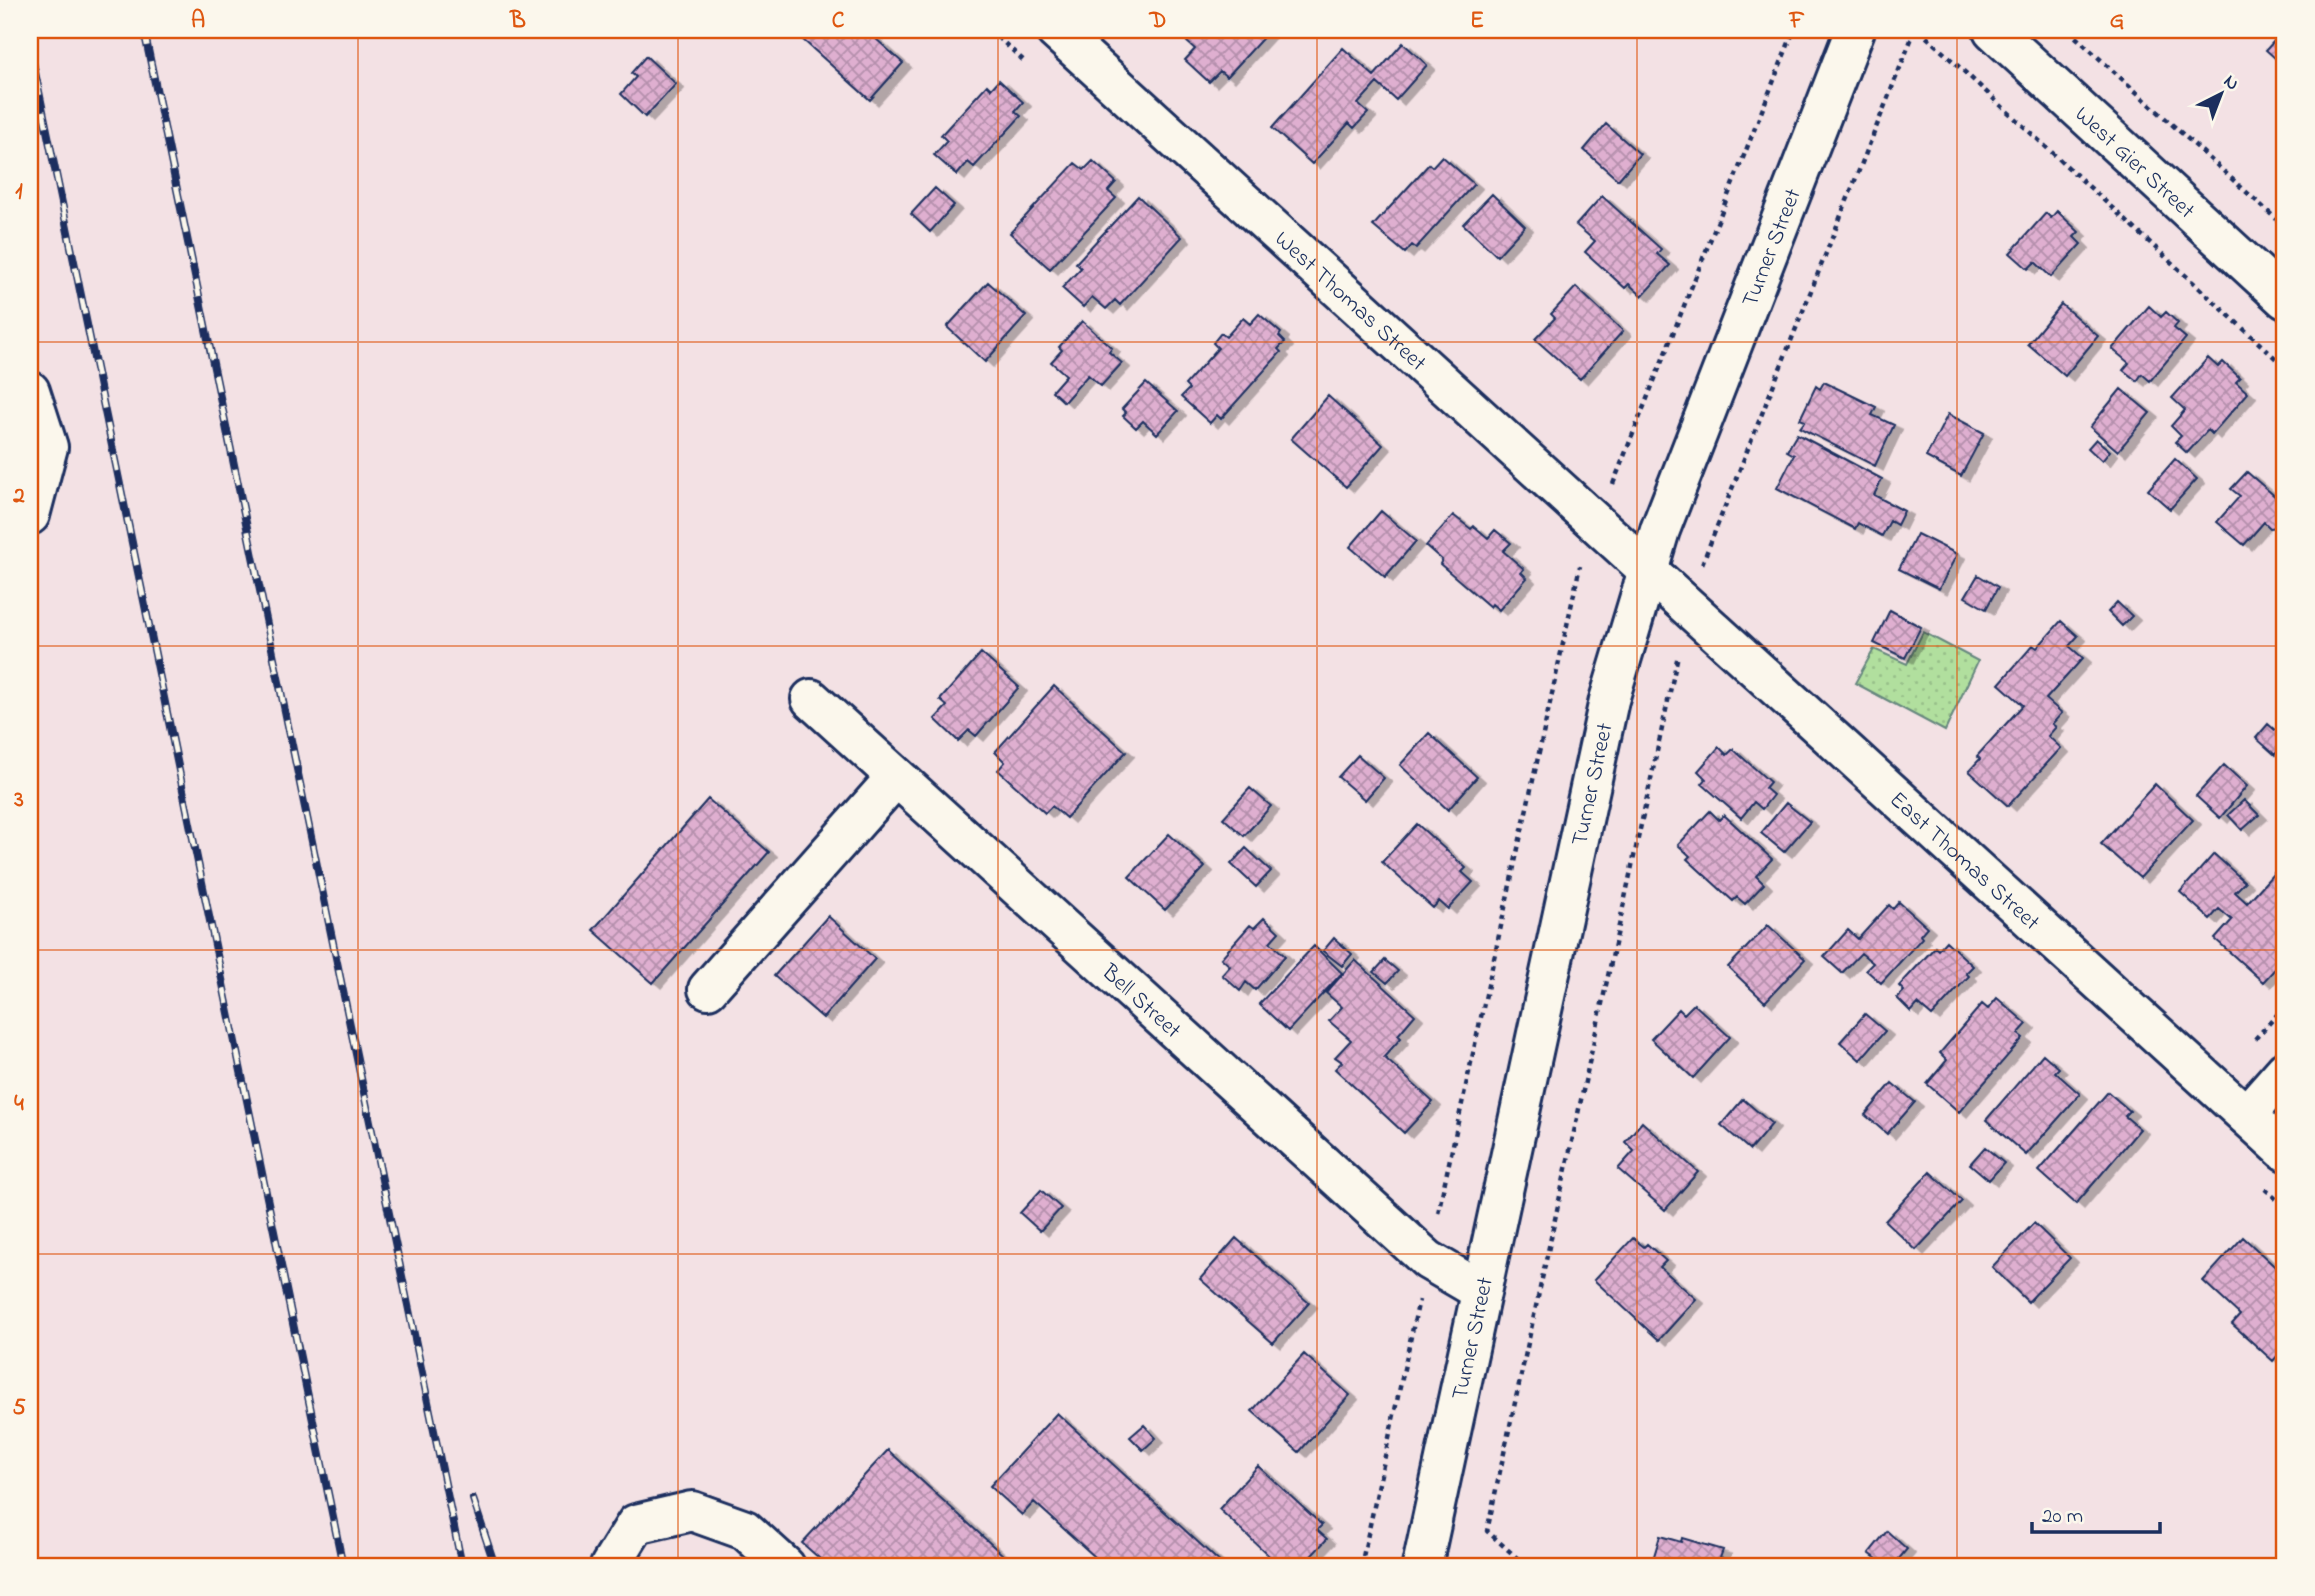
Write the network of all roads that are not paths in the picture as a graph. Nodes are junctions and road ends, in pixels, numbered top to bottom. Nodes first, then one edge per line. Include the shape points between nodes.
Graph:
1 (1055, 30) edge
2 (1856, 30) edge
3 (1993, 30) edge
4 (2282, 296) edge
5 (30, 390) edge
6 (30, 515) edge
7 (1648, 569) junction
8 (811, 699) dead end
9 (896, 777) junction
10 (708, 989) dead end
11 (2285, 1071) edge
12 (2246, 1115) junction
13 (2285, 1151) edge
14 (1481, 1291) junction
15 (1432, 1564) edge
16 (610, 1566) edge
17 (785, 1566) edge

1 - 7 street, West Thomas Street
2 - 7 street, Turner Street
3 - 4 street, West Gier Street
5 - 6 street via 48,447
7 - 12 street, East Thomas Street
7 - 14 street, Turner Street via 1609,700
8 - 9 street, Bell Street
9 - 10 street
9 - 14 street, Bell Street via 1428,1259
11 - 12 street
12 - 13 street, East Thomas Street
14 - 15 street, Turner Street
16 - 17 street via 636,1524 692,1511 744,1530

